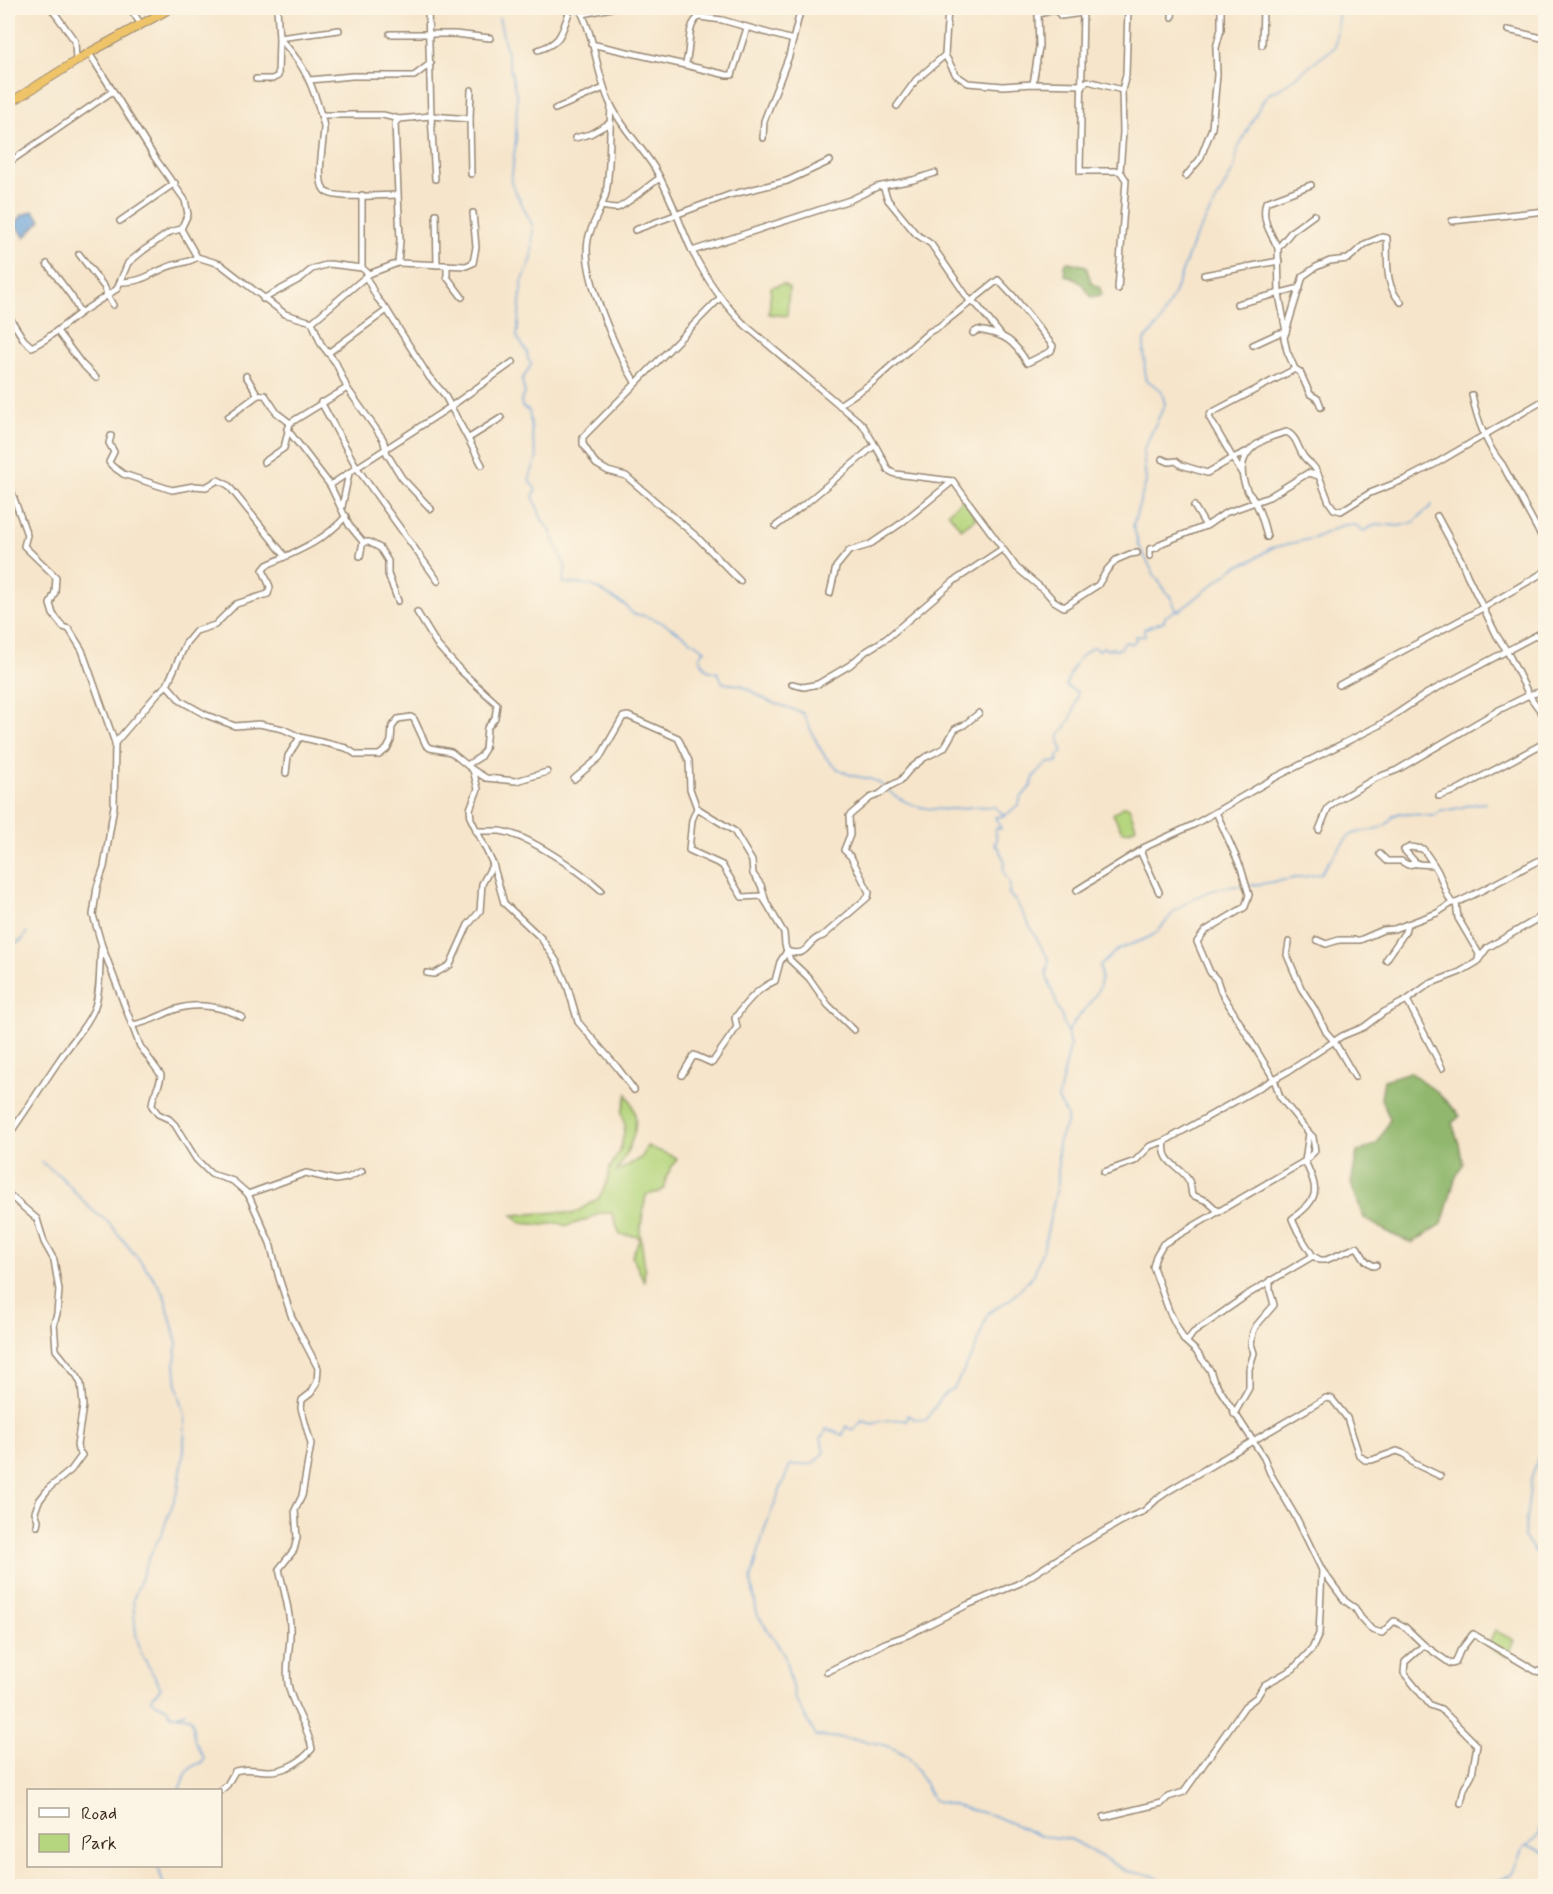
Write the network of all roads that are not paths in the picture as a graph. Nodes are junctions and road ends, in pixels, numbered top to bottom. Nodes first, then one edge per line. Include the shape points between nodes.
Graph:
1 (51, 8) edge
2 (130, 8) edge
3 (171, 8) edge
4 (277, 8) edge
5 (428, 8) edge
6 (571, 8) edge
7 (579, 8) edge
8 (604, 8) edge
9 (611, 8) edge
10 (801, 8) edge
11 (948, 8) edge
12 (1128, 8) edge
13 (1173, 8) edge
14 (1221, 8) edge
15 (1263, 8) edge
16 (1433, 8) edge
17 (1458, 8) edge
18 (1083, 10) edge
19 (583, 14) junction
20 (1172, 17) dead end
21 (140, 23) junction
22 (747, 28) junction
23 (339, 30) dead end
24 (1508, 30) dead end
25 (390, 34) dead end
26 (428, 34) junction
27 (279, 38) junction
28 (490, 38) dead end
29 (1545, 39) edge
30 (793, 40) junction
31 (591, 44) junction
32 (1262, 45) dead end
33 (538, 50) dead end
34 (88, 53) junction
35 (945, 55) junction
36 (76, 62) junction
37 (431, 63) junction
38 (685, 64) junction
39 (256, 79) dead end
40 (310, 80) junction
41 (1033, 84) junction
42 (1082, 85) junction
43 (604, 88) junction
44 (471, 90) dead end
45 (1122, 90) junction
46 (113, 91) junction
47 (10, 100) edge
48 (611, 104) junction
49 (897, 106) dead end
50 (555, 109) dead end
51 (321, 115) junction
52 (431, 116) junction
53 (399, 119) junction
54 (470, 119) junction
55 (610, 123) junction
56 (575, 138) dead end
57 (763, 138) dead end
58 (8, 161) edge
59 (830, 161) dead end
60 (1120, 171) junction
61 (935, 173) dead end
62 (471, 174) dead end
63 (1185, 176) dead end
64 (660, 178) junction
65 (435, 179) dead end
66 (175, 183) junction
67 (1311, 185) dead end
68 (883, 186) junction
69 (362, 195) junction
70 (397, 195) junction
71 (602, 206) junction
72 (1545, 211) edge
73 (473, 213) dead end
74 (436, 214) dead end
75 (1314, 215) dead end
76 (677, 216) junction
77 (120, 221) dead end
78 (1452, 221) dead end
79 (181, 229) junction
80 (635, 230) dead end
81 (1278, 248) junction
82 (692, 251) junction
83 (79, 254) dead end
84 (197, 257) junction
85 (1279, 261) junction
86 (398, 263) junction
87 (47, 264) dead end
88 (437, 265) junction
89 (447, 265) junction
90 (362, 268) junction
91 (368, 275) junction
92 (1204, 275) dead end
93 (120, 282) junction
94 (1299, 288) junction
95 (1118, 289) dead end
96 (1279, 294) junction
97 (107, 295) junction
98 (462, 297) dead end
99 (720, 298) junction
100 (263, 299) junction
101 (970, 301) junction
102 (1401, 302) dead end
103 (1237, 303) dead end
104 (113, 305) dead end
105 (387, 310) junction
106 (80, 313) junction
107 (8, 315) edge
108 (312, 322) junction
109 (57, 331) junction
110 (1286, 332) junction
111 (973, 333) dead end
112 (1001, 335) junction
113 (1253, 345) dead end
114 (328, 353) junction
115 (513, 362) dead end
116 (1295, 369) junction
117 (246, 376) dead end
118 (96, 378) dead end
119 (634, 382) junction
120 (347, 388) junction
121 (1472, 395) dead end
122 (258, 396) junction
123 (1545, 399) edge
124 (321, 402) junction
125 (839, 405) junction
126 (450, 407) junction
127 (1321, 407) dead end
128 (228, 417) dead end
129 (501, 418) dead end
130 (289, 426) junction
131 (111, 436) dead end
132 (1484, 436) junction
133 (468, 438) junction
134 (874, 446) junction
135 (386, 449) junction
136 (1246, 453) junction
137 (1233, 458) junction
138 (1162, 459) dead end
139 (264, 462) dead end
140 (482, 465) dead end
141 (357, 468) junction
142 (349, 473) junction
143 (1319, 476) junction
144 (1243, 477) junction
145 (953, 481) junction
146 (330, 485) junction
147 (8, 487) edge
148 (1255, 502) junction
149 (1194, 506) dead end
150 (342, 507) junction
151 (431, 509) dead end
152 (346, 516) junction
153 (1437, 516) dead end
154 (776, 526) dead end
155 (1206, 526) junction
156 (1267, 537) dead end
157 (363, 542) junction
158 (1545, 545) edge
159 (1002, 549) junction
160 (1137, 554) dead end
161 (285, 556) junction
162 (360, 556) dead end
163 (1150, 556) dead end
164 (1545, 572) edge
165 (438, 581) dead end
166 (740, 581) dead end
167 (830, 593) dead end
168 (398, 601) dead end
169 (1483, 608) junction
170 (417, 612) dead end
171 (1545, 630) edge
172 (1507, 651) junction
173 (792, 684) dead end
174 (167, 685) junction
175 (1339, 685) dead end
176 (1545, 690) edge
177 (1529, 695) junction
178 (979, 713) dead end
179 (1545, 719) edge
180 (300, 737) junction
181 (1545, 742) edge
182 (115, 743) junction
183 (467, 765) junction
184 (473, 770) junction
185 (547, 772) dead end
186 (286, 773) dead end
187 (574, 779) dead end
188 (1439, 796) dead end
189 (697, 808) junction
190 (1216, 812) junction
191 (1319, 830) dead end
192 (476, 831) junction
193 (1141, 850) junction
194 (1380, 854) dead end
195 (1545, 857) edge
196 (1417, 863) junction
197 (493, 864) junction
198 (1434, 866) junction
199 (601, 890) dead end
200 (1077, 890) dead end
201 (1159, 892) dead end
202 (766, 902) junction
203 (1454, 903) junction
204 (1545, 914) edge
205 (1407, 924) junction
206 (1317, 940) dead end
207 (1289, 942) dead end
208 (102, 946) junction
209 (787, 951) junction
210 (1386, 960) dead end
211 (1477, 962) junction
212 (427, 973) dead end
213 (1407, 1000) junction
214 (242, 1017) dead end
215 (132, 1025) junction
216 (854, 1030) dead end
217 (1334, 1041) junction
218 (1442, 1068) dead end
219 (682, 1075) dead end
220 (1355, 1077) dead end
221 (1274, 1079) junction
222 (634, 1090) dead end
223 (8, 1136) edge
224 (1165, 1141) junction
225 (1305, 1161) junction
226 (362, 1171) dead end
227 (1104, 1172) dead end
228 (8, 1194) edge
229 (249, 1194) junction
230 (1219, 1212) junction
231 (1313, 1256) junction
232 (1376, 1265) dead end
233 (1270, 1280) junction
234 (1184, 1340) junction
235 (1234, 1414) junction
236 (1252, 1441) junction
237 (1440, 1476) dead end
238 (37, 1526) dead end
239 (1322, 1570) junction
240 (1424, 1645) junction
241 (827, 1672) dead end
242 (1545, 1672) edge
243 (222, 1789) edge
244 (1461, 1803) dead end
245 (1104, 1817) dead end

1 - 36 street via 75,41
2 - 21 street
3 - 21 highway
4 - 27 street
5 - 26 street
6 - 33 street via 558,40
7 - 19 street
8 - 9 street
8 - 19 street
10 - 30 street
11 - 35 street
12 - 45 street
13 - 20 street
14 - 63 street via 1212,128 1200,159
15 - 32 street
16 - 17 street
18 - 41 street via 1061,16 1056,10 1038,14 1039,47
18 - 42 street
19 - 31 street
21 - 34 highway
22 - 30 street
22 - 38 street via 732,75
22 - 38 street via 696,18
23 - 27 street
24 - 29 street
25 - 26 street
26 - 28 street
26 - 37 street
27 - 39 street via 278,76
27 - 40 street via 302,63
30 - 57 street via 764,121
31 - 38 street
31 - 43 street
34 - 36 highway
34 - 46 street
35 - 41 street via 956,75 968,83
35 - 49 street via 916,80
36 - 47 highway
37 - 40 street via 414,76
37 - 52 street
40 - 51 street
41 - 42 street
42 - 45 street via 1088,81
42 - 60 street via 1080,171
43 - 48 street
43 - 50 street
44 - 54 street
45 - 60 street via 1124,132
46 - 58 street
46 - 66 street
48 - 55 street
48 - 64 street
51 - 53 street via 383,115
51 - 69 street via 325,191 337,196
52 - 53 street
52 - 54 street
52 - 65 street
53 - 70 street via 394,137
54 - 62 street
55 - 56 street
55 - 71 street via 610,161
59 - 76 street via 787,181 729,195
60 - 95 street via 1126,180
61 - 68 street
64 - 71 street via 625,205
64 - 76 street
66 - 77 street
66 - 79 street via 188,214
67 - 81 street via 1266,202 1265,223
68 - 82 street
68 - 101 street via 888,200 916,234 931,244
69 - 70 street
69 - 90 street
70 - 86 street
71 - 119 street via 588,240 590,273 616,348
72 - 78 street
73 - 89 street via 476,247 472,263
74 - 88 street
75 - 81 street via 1292,231
76 - 80 street
76 - 82 street
79 - 84 street
79 - 93 street via 170,232 128,263
81 - 85 street
82 - 99 street
83 - 97 street
84 - 93 street via 146,279
84 - 100 street via 220,264
85 - 92 street
85 - 96 street
86 - 88 street
86 - 91 street
87 - 106 street
88 - 89 street
89 - 98 street via 447,278
90 - 91 street
90 - 100 street via 329,264 312,269
91 - 105 street via 377,298
91 - 108 street
93 - 97 street
94 - 96 street
94 - 102 street via 1304,276 1316,267 1347,259 1365,244 1382,237 1387,238 1387,272 1392,294
94 - 110 street
96 - 103 street
96 - 110 street
97 - 104 street
97 - 106 street
99 - 119 street
99 - 125 street via 745,325
100 - 108 street via 285,314
101 - 112 street via 977,304
101 - 112 street via 998,280 1053,346 1051,351 1027,363 1014,344
101 - 125 street via 873,382
105 - 114 street
105 - 126 street
106 - 109 street
107 - 109 street via 32,346
108 - 114 street
109 - 118 street
110 - 113 street
110 - 116 street via 1287,351
111 - 112 street via 978,330
114 - 120 street
115 - 126 street
116 - 127 street
116 - 137 street via 1209,417
117 - 122 street
119 - 166 street via 583,437 584,444 596,464 626,476 697,537
120 - 124 street
120 - 135 street
121 - 132 street
122 - 128 street
122 - 130 street via 265,395
123 - 132 street
124 - 130 street
124 - 141 street
125 - 134 street via 863,425
126 - 133 street
126 - 135 street
129 - 133 street
130 - 139 street via 284,448
130 - 146 street
131 - 161 street via 109,443 114,452 109,462 123,474 172,490 206,487 218,480 228,485
132 - 143 street via 1341,511 1329,502
132 - 158 street
133 - 140 street
134 - 145 street via 888,470 895,474
134 - 154 street
135 - 141 street
135 - 151 street via 407,485
136 - 137 street
136 - 143 street via 1264,440 1287,432 1296,439 1304,458 1314,464
136 - 144 street
137 - 138 street via 1207,473
137 - 144 street
141 - 142 street
141 - 165 street
142 - 146 street
142 - 150 street
143 - 148 street via 1308,473
144 - 148 street
145 - 159 street
145 - 167 street via 869,545 849,551 836,567
146 - 150 street
147 - 182 street via 27,535 24,546 56,577 50,604 82,650
148 - 155 street via 1225,513
148 - 156 street
149 - 155 street
150 - 152 street
152 - 157 street
152 - 161 street via 304,549
153 - 169 street
155 - 163 street via 1150,549
157 - 162 street
157 - 168 street via 380,548 388,561 388,574
159 - 160 street via 1017,568 1065,607 1098,585 1116,560
159 - 173 street via 954,580 850,665 818,684
161 - 174 street via 263,570 270,587 268,594 236,604 214,625 196,631 186,643
164 - 169 street
169 - 172 street
169 - 175 street
170 - 183 street via 438,646 497,704 495,718 485,734 484,749 480,757
171 - 172 street
172 - 177 street
172 - 190 street via 1426,694 1378,726
174 - 180 street via 180,701 206,715 235,726 259,724
174 - 182 street
176 - 177 street
177 - 179 street
177 - 191 street via 1338,800 1328,808
178 - 209 street via 955,729 944,748 924,758 900,781 849,816 850,835 844,850 869,892 868,897 823,936 816,937 803,952
180 - 183 street via 346,748 357,755 379,755 387,749 398,719 411,717 426,745 451,752
180 - 186 street via 288,756
181 - 188 street
182 - 208 street via 114,806 93,915
183 - 184 street
184 - 185 street via 505,782
184 - 192 street via 477,789 470,809
187 - 189 street via 600,757 623,717 628,716 678,738 689,761 690,789
189 - 202 street via 734,831 752,861 753,874
189 - 202 street via 688,850 722,865 742,897 762,896
190 - 193 street
190 - 221 street via 1249,895 1245,908 1205,931 1197,942 1209,972
192 - 197 street
192 - 199 street via 501,831 522,838 566,863
193 - 200 street
193 - 201 street
194 - 196 street via 1387,861
195 - 203 street
196 - 198 street
196 - 198 street via 1404,850 1423,849
197 - 212 street via 482,884 480,912 468,925 450,965 434,974
197 - 222 street via 504,903 541,938 557,962 578,1022
198 - 203 street
202 - 209 street via 783,933
203 - 205 street
203 - 211 street via 1458,918 1479,954
204 - 211 street via 1487,948
205 - 206 street via 1360,940 1326,944
205 - 210 street
207 - 217 street via 1287,955 1302,988
208 - 215 street
208 - 223 street via 94,1008
209 - 216 street via 796,968
209 - 219 street via 775,981 743,1005 735,1018 737,1027 712,1063 694,1055
211 - 213 street via 1429,984
213 - 217 street
213 - 218 street
214 - 215 street via 227,1009 190,1006
215 - 229 street via 140,1046 161,1075 153,1106 175,1125 196,1159 212,1174 233,1180
217 - 220 street
217 - 221 street
221 - 224 street
221 - 225 street via 1280,1097 1309,1133
224 - 227 street via 1150,1146 1135,1161
224 - 230 street via 1167,1159 1189,1181 1192,1195
225 - 230 street
225 - 231 street via 1315,1183 1315,1195 1292,1219
226 - 229 street via 336,1180 306,1173
228 - 238 street via 37,1219 54,1260 59,1290 54,1323 56,1350 81,1384 83,1406 77,1445 82,1455 39,1501 35,1512
229 - 243 street via 270,1243 292,1318 318,1368 317,1382 301,1408 311,1444 302,1496 295,1510 297,1538 294,1550 279,1569 291,1628 286,1663 288,1684 312,1749 294,1764 278,1770 235,1771
230 - 234 street via 1163,1244 1156,1256 1153,1267
231 - 232 street via 1326,1260 1357,1247 1366,1261
231 - 233 street
233 - 234 street
233 - 235 street via 1274,1305 1253,1332 1249,1389
234 - 235 street via 1210,1370
235 - 236 street
236 - 237 street via 1320,1400 1332,1399 1347,1418 1359,1455 1365,1460 1397,1450 1413,1464
236 - 239 street
236 - 241 street via 1020,1584
239 - 240 street via 1372,1630 1382,1633 1394,1622 1406,1627
239 - 245 street via 1319,1634 1312,1649 1293,1669 1264,1685 1245,1706 1184,1792 1162,1803
240 - 242 street via 1451,1664 1473,1634 1536,1671
240 - 244 street via 1405,1662 1404,1673 1430,1705 1441,1709 1477,1745

